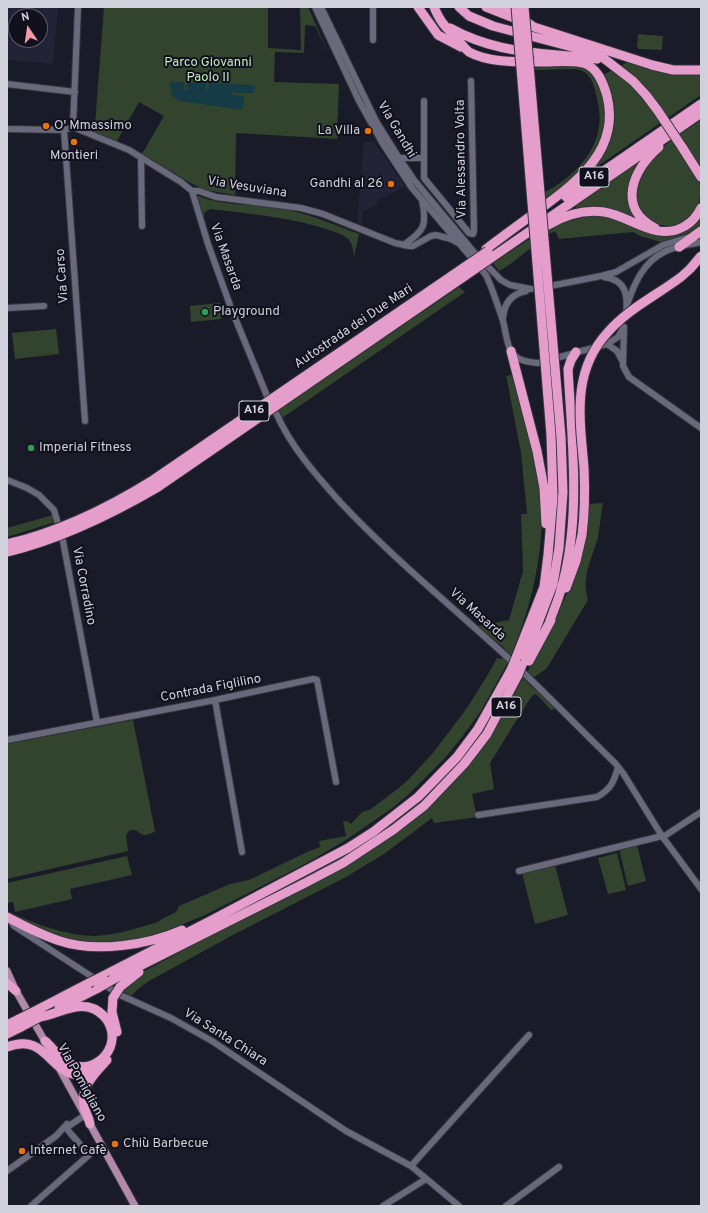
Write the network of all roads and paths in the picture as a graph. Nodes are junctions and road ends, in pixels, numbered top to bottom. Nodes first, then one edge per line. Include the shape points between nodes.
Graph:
1 (78, 7) edge
2 (315, 7) edge
3 (321, 7) edge
4 (373, 7) edge
5 (418, 7) edge
6 (434, 7) edge
7 (459, 7) edge
8 (486, 7) edge
9 (504, 7) edge
10 (516, 7) edge
11 (524, 7) edge
12 (441, 22) junction
13 (534, 27) junction
14 (372, 40) dead end
15 (469, 51) junction
16 (608, 62) junction
17 (701, 70) edge
18 (471, 81) dead end
19 (7, 84) edge
20 (75, 92) junction
21 (424, 102) dead end
22 (701, 104) edge
23 (701, 113) edge
24 (701, 118) edge
25 (73, 127) junction
26 (7, 129) edge
27 (64, 130) junction
28 (141, 157) junction
29 (399, 158) junction
30 (424, 158) junction
31 (701, 177) edge
32 (192, 191) junction
33 (422, 199) junction
34 (701, 208) edge
35 (142, 226) dead end
36 (664, 231) junction
37 (699, 236) edge
38 (405, 244) junction
39 (461, 245) junction
40 (679, 247) joint
41 (489, 254) junction
42 (701, 256) edge
43 (601, 276) junction
44 (531, 289) junction
45 (628, 302) junction
46 (44, 306) dead end
47 (7, 308) edge
48 (503, 321) junction
49 (624, 327) junction
50 (607, 344) junction
51 (511, 351) junction
52 (576, 352) junction
53 (623, 362) junction
54 (267, 396) dead end
55 (276, 413) dead end
56 (85, 421) dead end
57 (701, 428) edge
58 (7, 480) edge
59 (7, 544) edge
60 (7, 552) edge
61 (548, 555) junction
62 (549, 624) junction
63 (521, 664) junction
64 (516, 674) junction
65 (215, 700) junction
66 (97, 722) junction
67 (7, 740) edge
68 (618, 767) junction
69 (336, 782) dead end
70 (701, 812) edge
71 (478, 815) dead end
72 (662, 836) junction
73 (242, 852) dead end
74 (519, 871) dead end
75 (701, 889) edge
76 (7, 917) edge
77 (212, 920) junction
78 (7, 922) edge
79 (14, 926) junction
80 (190, 940) junction
81 (7, 971) edge
82 (7, 983) edge
83 (16, 991) junction
84 (39, 1010) junction
85 (19, 1020) junction
86 (7, 1021) edge
87 (7, 1025) edge
88 (7, 1034) edge
89 (529, 1035) dead end
90 (45, 1041) junction
91 (7, 1047) edge
92 (58, 1067) junction
93 (99, 1069) junction
94 (85, 1115) junction
95 (90, 1124) junction
96 (411, 1166) junction
97 (559, 1167) dead end
98 (7, 1171) edge
99 (426, 1179) junction
100 (31, 1206) edge
101 (135, 1206) edge
102 (382, 1206) edge
103 (459, 1206) edge
104 (506, 1206) edge

1 - 20 street
2 - 33 street, Via Gandhi via 383,144
3 - 29 street, Via Gandhi via 363,96
4 - 14 street
5 - 15 highway via 438,36
6 - 12 highway
7 - 16 highway via 469,16 493,26 587,51
8 - 13 highway
9 - 13 highway
10 - 61 highway, bridge via 551,435 553,497
11 - 63 highway, bridge via 561,437 563,492 559,548 553,584
12 - 15 highway
12 - 16 highway via 471,39 502,48 593,58
13 - 17 highway via 662,68
15 - 41 highway via 505,62 584,64 594,70 600,79 606,91 609,112 608,129 602,147 578,179
16 - 31 highway, bridge via 633,81 646,95
18 - 30 street, Via Alessandro Volta via 473,234 468,234 424,178
19 - 20 street
20 - 25 street
21 - 30 street
22 - 41 highway, Autostrada dei Due Mari / A16
23 - 41 highway, Autostrada dei Due Mari / A16
24 - 36 highway via 654,151 643,164 633,183 633,201 637,212 650,226
25 - 27 street
25 - 28 street, Via Vesuviana
26 - 27 street
27 - 56 street, Via Carso
28 - 32 street, Via Vesuviana
28 - 35 street
29 - 30 street
29 - 44 street, Via Gandhi via 422,190 501,280 510,285
32 - 38 street, Via Vesuviana via 216,197 301,208 395,243
32 - 54 street, Via Masarda via 231,308
33 - 38 street via 425,216 422,228
33 - 39 street, Via Gandhi
34 - 36 highway via 694,219 686,225 676,230
36 - 41 highway via 649,229 611,214 585,212 556,220
37 - 40 highway
37 - 43 street via 663,245 625,267
38 - 39 street, Via Vesuviana via 413,246 436,235
39 - 48 street, Via Gandhi via 486,275
40 - 45 street via 664,252 647,266 636,280
41 - 59 highway, Autostrada dei Due Mari / A16, bridge via 448,278 127,497 71,523
41 - 60 highway, Autostrada dei Due Mari / A16, bridge via 452,288 444,290 131,503 74,530
42 - 62 highway, bridge via 681,277 615,324 589,359 583,376 580,398 585,498 582,535 570,578
43 - 44 street
43 - 45 street via 619,282
44 - 48 street via 517,293 509,300
45 - 49 street
46 - 47 street
48 - 51 street
49 - 50 street via 618,337
49 - 53 street
50 - 52 street
50 - 53 street via 616,351
51 - 52 street via 519,359 538,363
51 - 61 highway via 537,450 544,488
52 - 62 highway via 568,369 574,487 571,534 563,582
53 - 57 street via 624,370 629,377
55 - 68 street, Via Masarda via 296,449 362,526 539,687
58 - 66 street, Via Corradino via 39,495 54,510 63,541
61 - 63 highway via 544,587
62 - 63 highway, A16
63 - 64 highway, A16
64 - 77 highway via 457,757 418,797 348,848
64 - 80 highway, A16 via 506,709 464,764 424,806 377,842 307,882
65 - 66 street, Contrada Figlilino
65 - 69 street, Contrada Figlilino via 317,680
65 - 73 street
66 - 67 street, Contrada Figlilino
68 - 71 street via 611,786 597,797
68 - 72 street, Via Masarda
70 - 72 street
72 - 74 street
72 - 75 street, Via Masarda
76 - 77 highway via 60,942 96,947 152,940
76 - 79 street, Via Santa Chiara
77 - 84 highway, bridge via 78,989 59,994
78 - 79 street
79 - 96 street, Via Santa Chiara via 120,995 212,1040 346,1131
80 - 84 highway, bridge via 98,988
80 - 93 highway, bridge via 176,952 132,976 120,987 113,998 112,1012 118,1035 114,1050
81 - 83 main road, Via Pomigliano
82 - 83 highway
83 - 90 main road, Via Pomigliano
84 - 85 highway
84 - 85 highway, bridge
84 - 90 highway via 51,1015 86,1006 101,1012 112,1031 113,1038 112,1045 98,1063 78,1066 65,1060
85 - 86 highway
85 - 87 highway
85 - 88 highway
89 - 96 street
90 - 92 main road, Via Pomigliano
91 - 92 highway via 22,1043 32,1044 40,1048
92 - 93 highway via 78,1075
92 - 94 main road, Via Pomigliano
93 - 95 highway via 84,1092 84,1106
94 - 95 main road, Via Pomigliano
94 - 98 street via 76,1118 56,1136
94 - 100 street via 66,1128 89,1155
95 - 101 main road, Via Pomigliano
96 - 99 street, Via Santa Chiara
97 - 104 street
99 - 102 street
99 - 103 street, Via Santa Chiara

